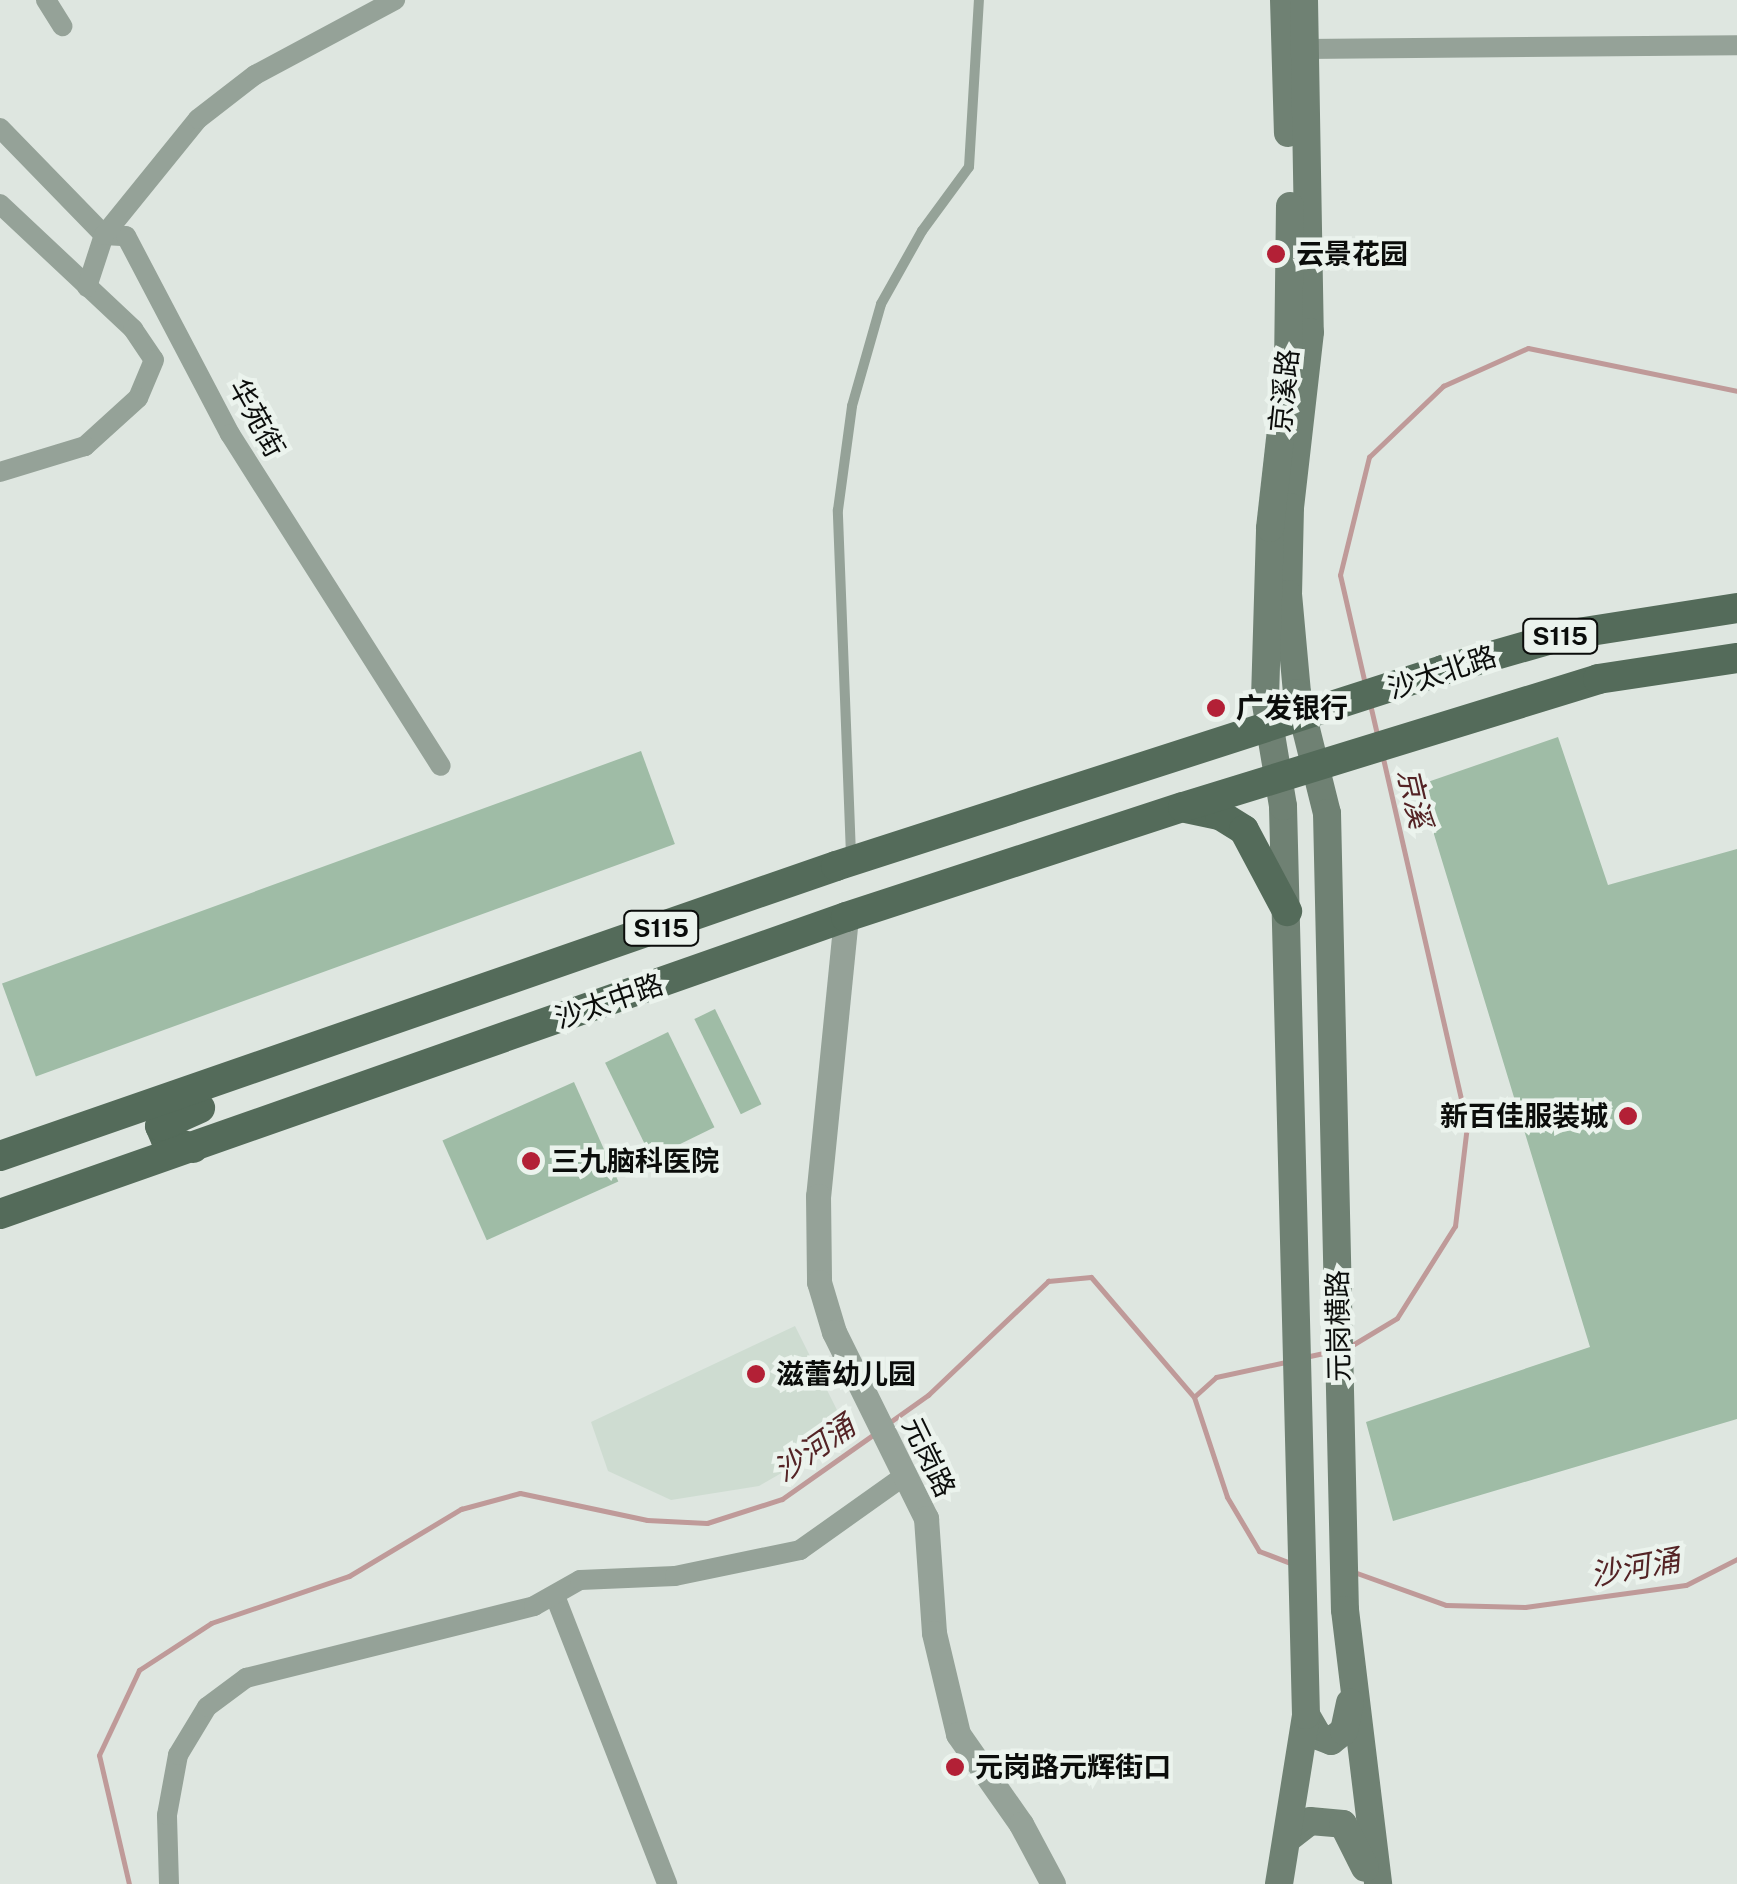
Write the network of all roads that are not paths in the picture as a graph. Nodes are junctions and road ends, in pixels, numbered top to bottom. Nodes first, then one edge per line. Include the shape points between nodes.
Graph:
1 (46, 0) edge
2 (396, 0) edge
3 (979, 0) edge
4 (1284, 0) edge
5 (1304, 0) edge
6 (62, 26) dead end
7 (1737, 45) edge
8 (1305, 49) junction
9 (0, 128) edge
10 (0, 204) edge
11 (104, 234) junction
12 (86, 287) junction
13 (0, 472) edge
14 (1737, 608) edge
15 (1737, 658) edge
16 (1303, 716) junction
17 (1268, 728) junction
18 (441, 766) dead end
19 (1317, 768) junction
20 (1279, 780) junction
21 (1183, 807) junction
22 (852, 861) junction
23 (1287, 910) junction
24 (846, 917) junction
25 (1286, 1006) junction
26 (1330, 1051) junction
27 (245, 1074) junction
28 (0, 1138) edge
29 (57, 1138) junction
30 (193, 1148) junction
31 (0, 1156) edge
32 (0, 1214) edge
33 (902, 1464) junction
34 (555, 1596) junction
35 (1352, 1695) junction
36 (1306, 1716) junction
37 (1287, 1839) junction
38 (169, 1884) edge
39 (667, 1884) edge
40 (1054, 1884) edge
41 (1279, 1884) edge
42 (1374, 1884) edge

1 - 6 street
2 - 11 street via 254,76 198,120
3 - 22 lane via 970,168 922,231 880,304 852,406 838,510
4 - 17 main road, 京溪路 via 1291,314 1270,528
5 - 8 main road, 京溪路
7 - 8 street
8 - 16 main road, 京溪路 via 1310,332 1288,544
9 - 11 street, 华苑街
10 - 12 street
11 - 12 street
11 - 18 street, 华苑街 via 126,236 152,276 230,434
12 - 13 street via 150,350 152,373 138,398 86,446
14 - 16 main road, 沙太北路 / S115 via 1565,634
15 - 19 main road, 沙太北路 / S115 via 1598,678
16 - 17 main road, 沙太北路 / S115
16 - 19 main road, 京溪路
17 - 20 main road, 京溪路
17 - 22 main road, 沙太中路 / S115
19 - 20 main road, 沙太北路 / S115
19 - 26 main road, 元岗横路 via 1326,813
20 - 21 main road, 沙太中路 / S115
20 - 23 main road, 元岗横路
21 - 23 main road via 1220,815 1244,830
21 - 24 main road, 沙太中路 / S115
22 - 27 main road, 沙太中路 / S115
23 - 25 main road, 元岗横路
24 - 30 main road, 沙太中路 / S115
24 - 33 street, 元岗路 via 816,1254 834,1332
25 - 26 main road via 1300,994 1313,996
25 - 36 main road, 元岗横路
26 - 35 main road, 元岗横路
27 - 29 main road, 沙太中路 / S115
27 - 30 main road via 219,1100 160,1126 166,1140
28 - 29 main road
29 - 31 main road, 沙太中路
30 - 32 main road, 沙太中路 / S115
33 - 34 street via 800,1550 675,1576 580,1580
33 - 40 street, 元岗路 via 930,1536 934,1633 958,1734 1022,1824
34 - 38 street via 266,1670 223,1692 178,1755 167,1815
34 - 39 street
35 - 36 main road via 1344,1731 1330,1741 1318,1736
35 - 42 main road, 元岗横路
36 - 37 main road, 元岗横路
37 - 41 main road, 元岗横路
37 - 42 main road via 1310,1821 1344,1824

